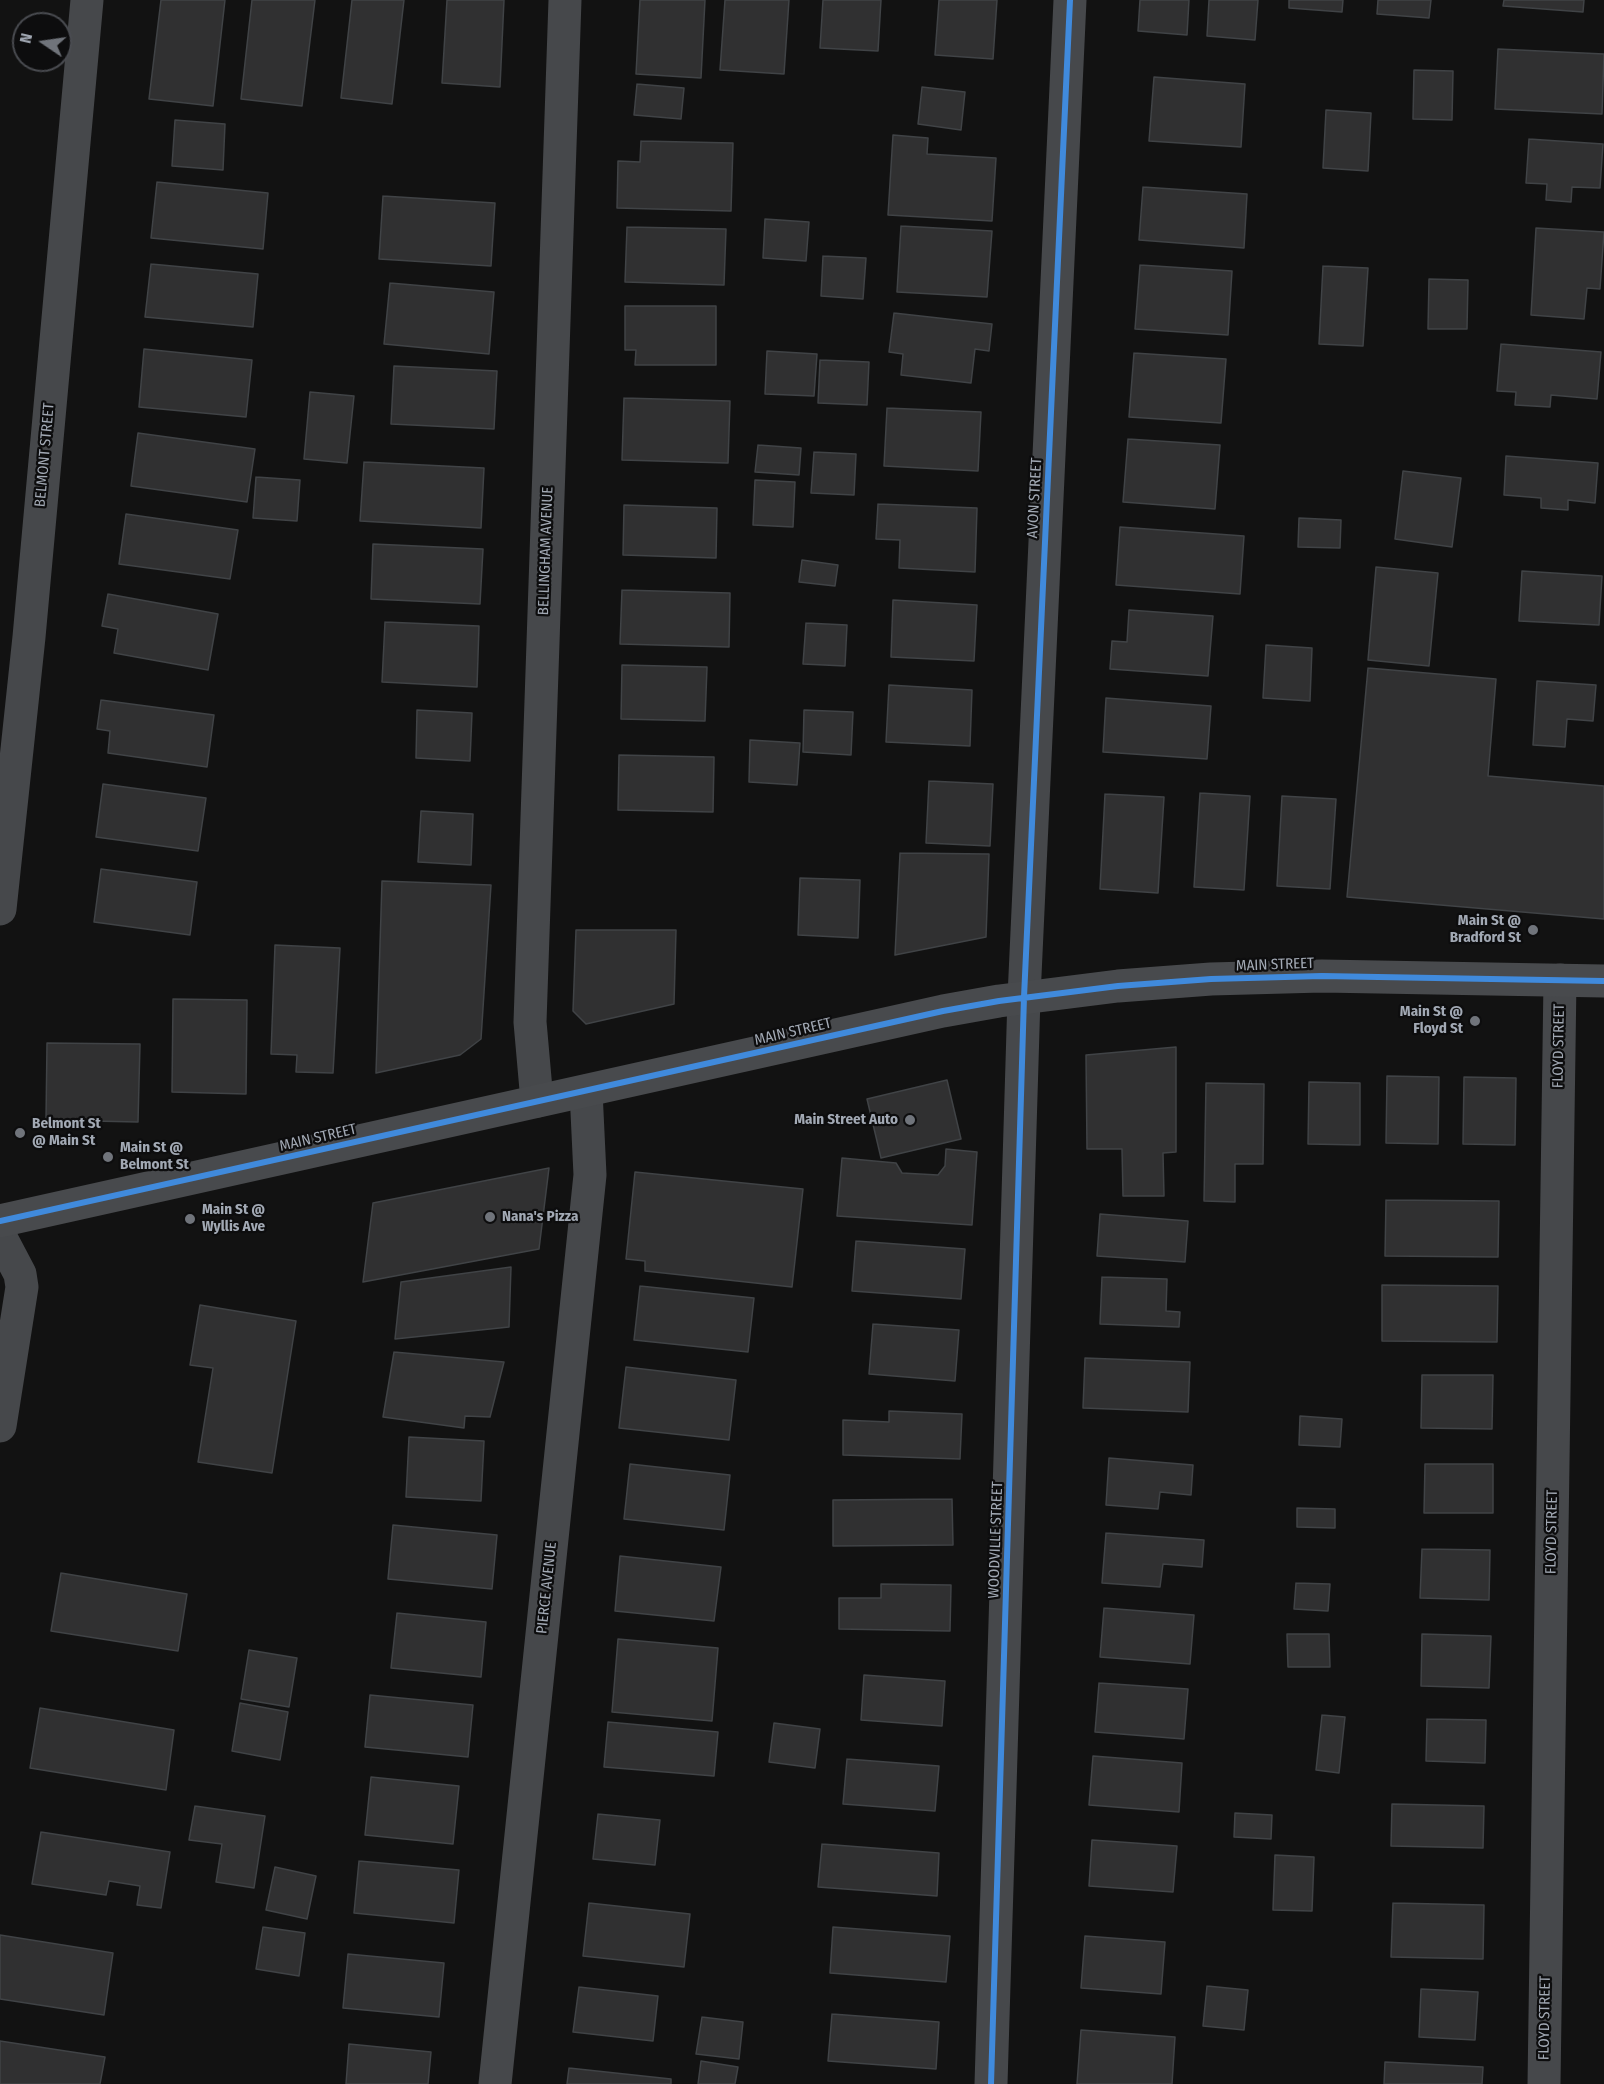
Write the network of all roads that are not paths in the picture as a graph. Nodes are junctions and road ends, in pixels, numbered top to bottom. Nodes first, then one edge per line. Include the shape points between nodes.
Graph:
1 (87, 0) edge
2 (566, 0) edge
3 (1070, 0) edge
4 (0, 909) edge
5 (1560, 980) junction
6 (1604, 981) edge
7 (1024, 997) junction
8 (586, 1091) junction
9 (537, 1101) junction
10 (0, 1221) edge
11 (0, 1236) edge
12 (0, 1426) edge
13 (495, 2084) edge
14 (991, 2084) edge
15 (1544, 2084) edge

1 - 4 street, BELMONT STREET
2 - 9 street, BELLINGHAM AVENUE via 530,1022
3 - 7 street, AVON STREET
5 - 6 main road, MAIN STREET
5 - 7 main road, MAIN STREET via 1322,976 1211,979
5 - 15 street, FLOYD STREET
7 - 8 main road, MAIN STREET via 943,1011
7 - 14 street, WOODVILLE STREET
8 - 9 main road, MAIN STREET
8 - 13 street, PIERCE AVENUE via 590,1175
9 - 10 main road, MAIN STREET
11 - 12 street via 20,1274 22,1287

